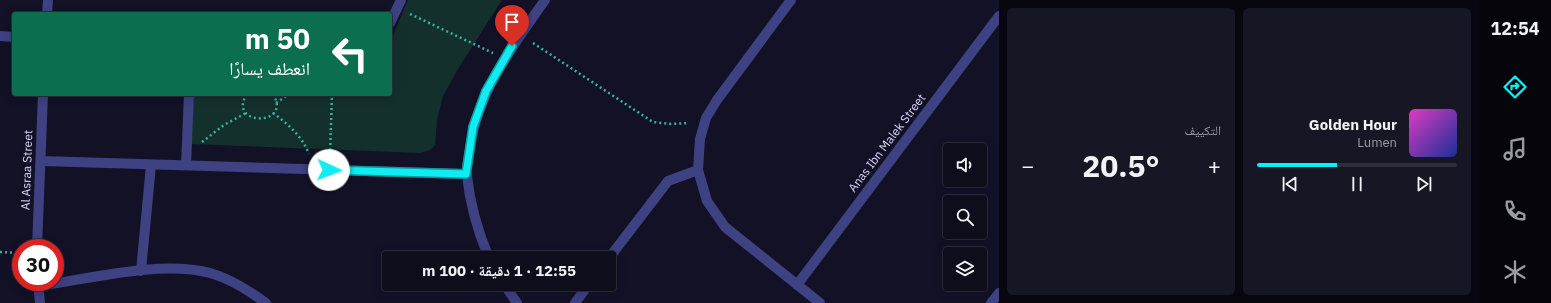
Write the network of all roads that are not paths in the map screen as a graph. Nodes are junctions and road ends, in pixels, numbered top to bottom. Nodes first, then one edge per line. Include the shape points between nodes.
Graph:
1 (48, 0) edge
2 (544, 0) edge
3 (792, 0) edge
4 (399, 4) edge
5 (47, 12) edge
6 (999, 16) edge
7 (392, 19) edge
8 (0, 36) edge
9 (12, 37) edge
10 (43, 96) edge
11 (189, 96) edge
12 (41, 161) junction
13 (186, 162) junction
14 (151, 165) junction
15 (698, 170) junction
16 (466, 174) junction
17 (37, 239) edge
18 (486, 251) edge
19 (614, 251) edge
20 (141, 271) junction
21 (64, 281) edge
22 (797, 285) junction
23 (39, 291) edge
24 (509, 291) edge
25 (584, 291) edge
26 (999, 293) edge
27 (40, 303) edge
28 (266, 303) edge
29 (517, 303) edge
30 (575, 303) edge
31 (820, 303) edge
32 (991, 303) edge

1 - 5 street
2 - 16 street via 504,58 486,91 473,127
3 - 15 street via 706,118 700,139
4 - 7 street
6 - 22 street, Anas Ibn Malek Street
8 - 9 street
10 - 12 street, Al Asraa Street
11 - 13 street
12 - 14 street
12 - 17 street, Al Asraa Street
13 - 14 street
13 - 16 street
14 - 20 street
15 - 19 street via 668,180
15 - 22 street via 707,201 725,227
16 - 18 street via 478,230
20 - 21 street
20 - 28 street via 176,268 211,273 244,288
22 - 31 street
23 - 27 street
24 - 29 street
25 - 30 street
26 - 32 street

